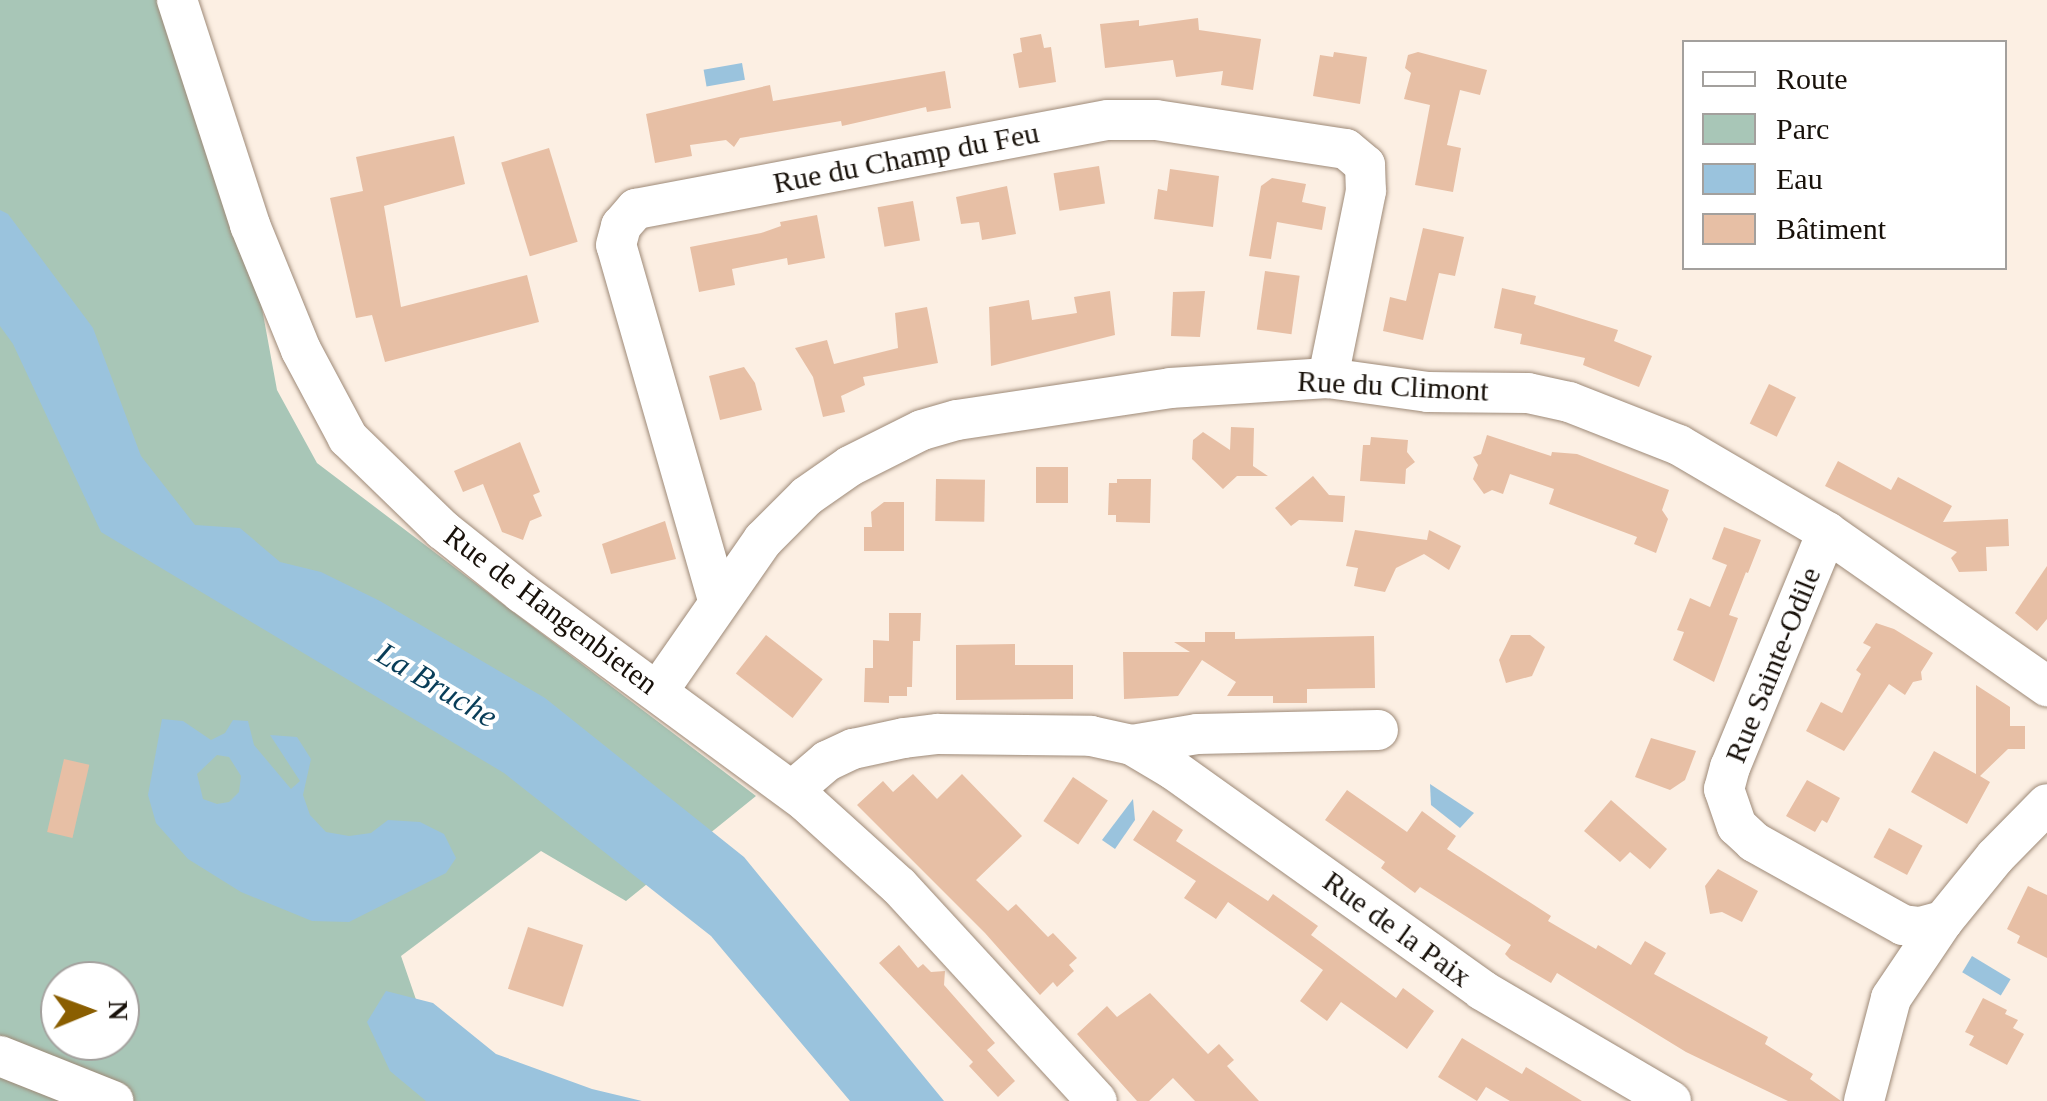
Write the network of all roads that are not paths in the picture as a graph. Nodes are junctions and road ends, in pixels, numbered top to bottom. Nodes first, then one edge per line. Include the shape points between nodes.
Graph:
1 (176, 0) edge
2 (1328, 378) junction
3 (1827, 532) junction
4 (718, 600) junction
5 (2047, 686) edge
6 (658, 691) junction
7 (1378, 730) dead end
8 (1132, 744) junction
9 (792, 790) junction
10 (2047, 804) edge
11 (1943, 922) junction
12 (0, 1056) edge
13 (112, 1101) edge
14 (1097, 1101) edge
15 (1671, 1101) edge
16 (1864, 1101) edge

1 - 6 street, Rue de Hangenbieten via 250,225 301,350 348,438 443,530
2 - 3 street, Rue du Climont via 1568,402 1679,445
2 - 4 street, Rue du Climont via 1170,388 922,430 807,496
2 - 4 street, Rue du Champ du Feu via 1366,191 1365,165 1346,149 1156,120 1108,120 636,209 621,226 616,246
3 - 5 street, Rue du Climont
3 - 11 street, Rue Sainte-Odile via 1730,767 1728,807 1754,842 1903,925
4 - 6 street, Rue du Climont
6 - 9 street, Rue de Hangenbieten
7 - 8 street, Rue de la Paix via 1197,734
8 - 9 street, Rue de la Paix via 1090,736 904,738 840,755
8 - 15 street, Rue de la Paix via 1482,990
9 - 14 street, Rue de Hangenbieten via 898,886
10 - 11 street
11 - 16 street via 1891,998
12 - 13 street

